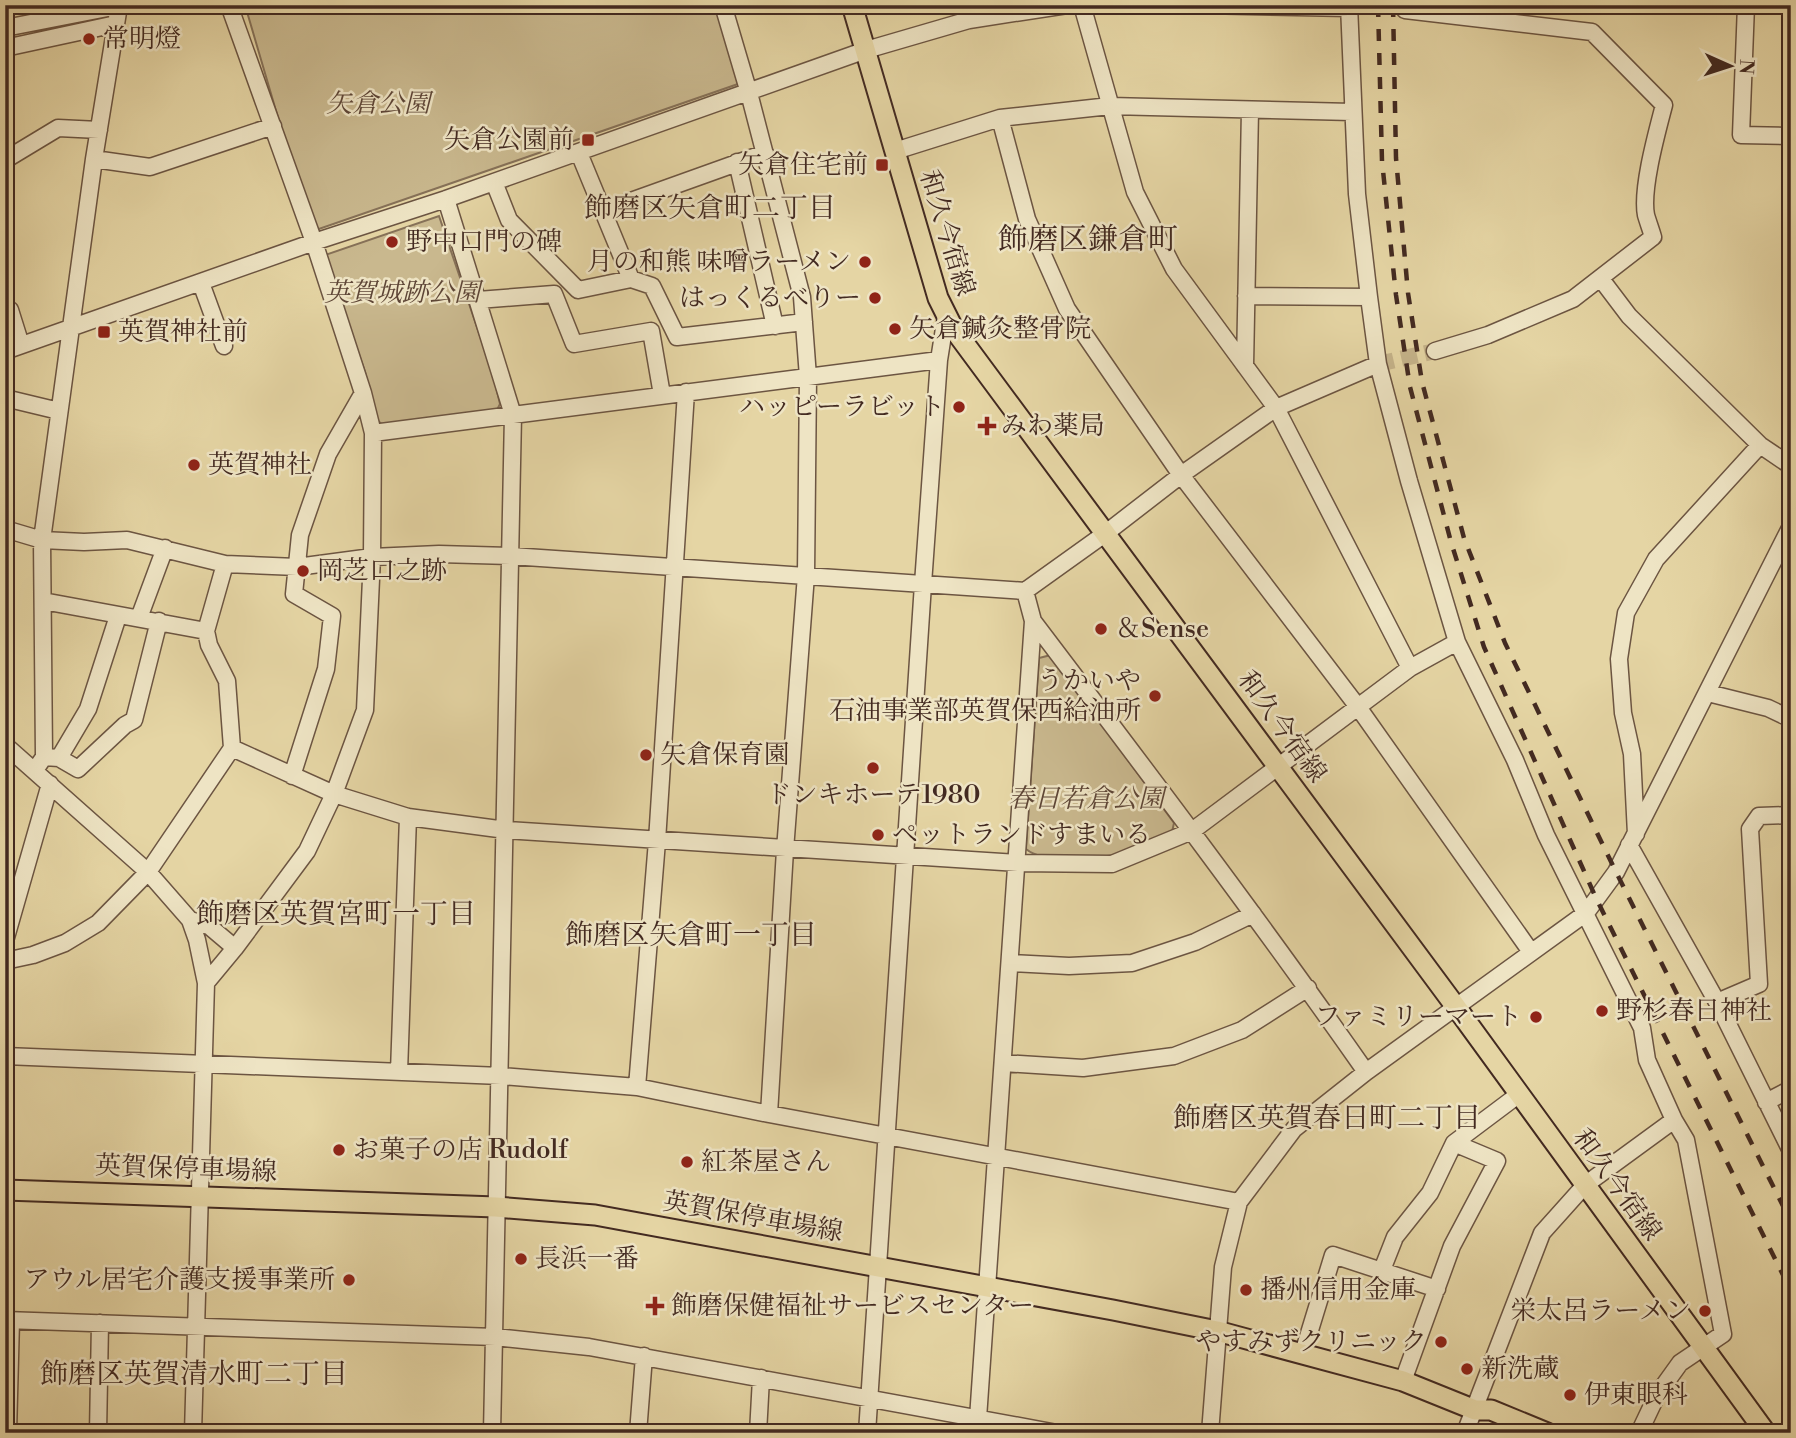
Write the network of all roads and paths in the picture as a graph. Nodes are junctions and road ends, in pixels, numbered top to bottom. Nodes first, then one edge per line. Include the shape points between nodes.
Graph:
1 (229, 5) edge
2 (723, 5) edge
3 (852, 5) edge
4 (1067, 5) edge
5 (1082, 5) edge
6 (1202, 5) edge
7 (1746, 5) edge
8 (121, 6) edge
9 (1349, 7) edge
10 (1405, 10) dead end
11 (1460, 11) edge
12 (966, 12) edge
13 (116, 24) junction
14 (5, 28) edge
15 (5, 48) edge
16 (866, 50) junction
17 (749, 93) junction
18 (1110, 106) junction
19 (1250, 110) junction
20 (1352, 112) junction
21 (1000, 118) junction
22 (272, 126) junction
23 (99, 130) junction
24 (1791, 136) edge
25 (895, 151) junction
26 (579, 153) junction
27 (765, 153) junction
28 (94, 159) junction
29 (5, 160) edge
30 (737, 162) junction
31 (494, 183) junction
32 (446, 199) junction
33 (603, 211) junction
34 (314, 242) junction
35 (631, 279) junction
36 (1601, 279) junction
37 (201, 283) junction
38 (1247, 296) junction
39 (1369, 297) junction
40 (478, 300) junction
41 (5, 309) edge
42 (946, 316) junction
43 (804, 322) junction
44 (775, 326) junction
45 (70, 328) junction
46 (21, 345) junction
47 (224, 346) dead end
48 (5, 351) edge
49 (1435, 351) tunnel mouth
50 (939, 360) junction
51 (1378, 364) junction
52 (1245, 366) junction
53 (808, 377) junction
54 (686, 392) junction
55 (363, 393) junction
56 (662, 395) junction
57 (5, 398) edge
58 (1276, 408) junction
59 (59, 411) junction
60 (513, 415) junction
61 (373, 433) junction
62 (1760, 445) junction
63 (1791, 466) edge
64 (1181, 475) junction
65 (1791, 526) edge
66 (5, 529) edge
67 (1107, 533) junction
68 (42, 540) junction
69 (165, 548) junction
70 (511, 556) junction
71 (372, 557) junction
72 (225, 564) junction
73 (675, 566) junction
74 (297, 567) junction
75 (806, 575) junction
76 (923, 584) junction
77 (1025, 591) junction
78 (43, 601) junction
79 (118, 616) junction
80 (139, 618) junction
81 (159, 621) junction
82 (1033, 621) junction
83 (206, 631) junction
84 (1457, 642) junction
85 (1410, 668) junction
86 (1708, 693) junction
87 (1358, 707) junction
88 (1791, 719) edge
89 (5, 745) edge
90 (232, 748) junction
91 (46, 762) junction
92 (1279, 767) junction
93 (292, 776) junction
94 (50, 784) junction
95 (334, 794) junction
96 (1791, 815) edge
97 (408, 817) junction
98 (506, 830) junction
99 (1192, 831) junction
100 (1632, 839) junction
101 (657, 841) junction
102 (785, 849) junction
103 (906, 856) junction
104 (1018, 863) junction
105 (148, 872) junction
106 (1586, 913) junction
107 (1253, 914) junction
108 (190, 920) junction
109 (5, 941) edge
110 (235, 948) junction
111 (1531, 952) junction
112 (5, 961) edge
113 (1011, 963) junction
114 (206, 982) junction
115 (1308, 988) junction
116 (1717, 1002) junction
117 (1456, 1007) junction
118 (5, 1056) edge
119 (1003, 1063) junction
120 (202, 1064) junction
121 (400, 1072) junction
122 (1366, 1072) junction
123 (500, 1076) junction
124 (638, 1087) junction
125 (1791, 1089) edge
126 (1518, 1095) junction
127 (1766, 1102) junction
128 (769, 1114) junction
129 (1674, 1120) junction
130 (888, 1136) junction
131 (1454, 1143) junction
132 (1791, 1151) edge
133 (996, 1157) junction
134 (1586, 1185) junction
135 (5, 1189) edge
136 (198, 1196) junction
137 (1238, 1202) junction
138 (496, 1207) junction
139 (877, 1266) junction
140 (1382, 1270) junction
141 (987, 1287) junction
142 (1437, 1289) junction
143 (8, 1320) edge
144 (100, 1323) junction
145 (195, 1328) junction
146 (1217, 1331) junction
147 (495, 1338) junction
148 (1702, 1347) junction
149 (1303, 1353) junction
150 (644, 1356) junction
151 (761, 1378) junction
152 (1403, 1381) junction
153 (869, 1398) junction
154 (1475, 1410) junction
155 (977, 1425) edge
156 (8, 1433) edge
157 (98, 1433) edge
158 (193, 1433) edge
159 (492, 1433) edge
160 (638, 1433) edge
161 (758, 1433) edge
162 (867, 1433) edge
163 (1057, 1433) edge
164 (1210, 1433) edge
165 (1465, 1433) edge
166 (1511, 1433) edge
167 (1547, 1433) edge
168 (1639, 1433) edge
169 (1766, 1433) edge

1 - 22 street
2 - 17 street
3 - 16 main road, 和久今宿線
4 - 12 street
5 - 18 street
6 - 9 street
7 - 24 street via 1741,135
8 - 13 street
8 - 14 street
9 - 20 street
10 - 11 street
11 - 36 street via 1592,32 1664,105 1647,190 1646,213 1653,236
12 - 16 street
13 - 15 street
13 - 23 street
16 - 17 street
16 - 25 main road, 和久今宿線
17 - 26 street
17 - 27 street
18 - 19 street
18 - 21 street
18 - 52 street via 1135,192 1174,269
19 - 20 street
19 - 38 street
20 - 39 street
21 - 25 street
21 - 64 street via 1027,219 1067,309
22 - 28 street via 150,167
22 - 34 street
23 - 28 street
23 - 29 street via 58,128
25 - 42 main road, 和久今宿線
26 - 31 street
26 - 33 street
27 - 30 street
27 - 43 street via 802,297
28 - 45 street
30 - 33 street
30 - 44 street
31 - 32 street
31 - 35 street via 509,220 578,290
32 - 34 street
32 - 40 street
33 - 35 street
34 - 37 street
34 - 55 street
35 - 44 street via 652,286 677,337
36 - 49 street via 1573,299 1488,335
36 - 62 street via 1629,316
37 - 45 street
37 - 47 street
38 - 39 street
38 - 52 street
39 - 51 street
40 - 56 street via 554,294 573,344 651,331
40 - 60 street
41 - 46 street via 10,310
42 - 50 street
42 - 67 main road, 和久今宿線
43 - 44 street
43 - 53 street
45 - 46 street
45 - 59 street
46 - 48 street
50 - 53 street
50 - 76 street
51 - 58 street
51 - 84 street
52 - 58 street
53 - 54 street
53 - 75 street
54 - 56 street
54 - 73 street
55 - 61 street
55 - 74 street via 328,454 300,536
56 - 60 street
57 - 59 street
58 - 64 street
58 - 85 street
59 - 68 street
60 - 61 street
60 - 70 street
61 - 71 street
62 - 63 street
62 - 100 street via 1656,559 1626,613 1619,659 1632,754
64 - 67 street
64 - 87 street
65 - 86 street
66 - 68 street
67 - 77 street
67 - 92 main road, 和久今宿線
68 - 69 street via 127,540
68 - 78 street
69 - 72 street
69 - 80 street
70 - 71 street
70 - 73 street
70 - 98 street
71 - 74 street
71 - 95 street via 365,710
72 - 74 street
72 - 83 street
73 - 75 street
73 - 101 street
74 - 93 street via 294,594 332,616 326,669
75 - 76 street
75 - 102 street
76 - 77 street
76 - 103 street
77 - 82 street
78 - 79 street
78 - 91 street
79 - 80 street
79 - 91 street via 88,709
80 - 81 street
81 - 83 street
81 - 91 street via 134,720 78,769
82 - 99 street
82 - 104 street
83 - 90 street via 227,681
84 - 85 street
84 - 106 street
85 - 87 street
86 - 88 street via 1768,708
86 - 100 street
87 - 92 street
87 - 111 street
89 - 91 street
90 - 93 street
90 - 105 street
91 - 94 street
92 - 99 street
92 - 117 main road, 和久今宿線
93 - 95 street
94 - 105 street
94 - 109 street
95 - 97 street
95 - 110 street via 307,851
96 - 116 street via 1759,816 1750,829 1759,984
97 - 98 street
97 - 121 street
98 - 101 street
98 - 123 street
99 - 104 street via 1112,864
99 - 107 street
100 - 106 street via 1616,873
100 - 116 street
101 - 102 street
101 - 124 street
102 - 103 street
102 - 128 street
103 - 104 street
103 - 130 street
104 - 113 street
105 - 108 street
105 - 112 street via 98,923 65,943
106 - 111 street
106 - 129 street via 1642,1028 1647,1060
107 - 113 street via 1195,942 1132,963
107 - 115 street
108 - 110 street via 209,926
108 - 114 street
110 - 114 street
111 - 117 street
113 - 119 street
114 - 120 street
115 - 119 street via 1242,1030 1174,1056 1083,1068
115 - 122 street
116 - 127 street
117 - 122 street
117 - 126 main road, 和久今宿線
118 - 120 street
119 - 133 street
120 - 121 street
120 - 136 street
121 - 123 street
122 - 137 street via 1294,1129
123 - 124 street
123 - 138 street
124 - 128 street
125 - 127 street
126 - 131 street
126 - 134 main road, 和久今宿線
127 - 132 street
128 - 130 street
129 - 134 street
129 - 148 street via 1686,1140 1723,1334
130 - 133 street
130 - 139 street
131 - 140 street via 1430,1193 1395,1237
131 - 142 street via 1497,1161 1452,1246
133 - 137 street
133 - 141 street
134 - 148 main road, 和久今宿線
134 - 154 street via 1542,1233
135 - 136 main road, 英賀保停車場線
136 - 138 main road, 英賀保停車場線
136 - 145 street
137 - 146 street via 1223,1267
138 - 139 main road, 英賀保停車場線 via 595,1215
138 - 147 street
139 - 141 main road, 英賀保停車場線
139 - 153 street
140 - 142 street
140 - 149 street via 1333,1255
141 - 146 main road, 英賀保停車場線
141 - 155 street
142 - 152 street
143 - 144 street
143 - 156 street
144 - 145 street
144 - 157 street
145 - 147 street
145 - 158 street
146 - 149 main road, 英賀保停車場線
146 - 164 street
147 - 150 street
147 - 159 street
148 - 168 street via 1681,1363 1657,1395
148 - 169 main road, 和久今宿線
149 - 152 main road, 英賀保停車場線
150 - 151 street
150 - 160 street
151 - 153 street
151 - 161 street
152 - 154 main road, 英賀保停車場線
153 - 155 street
153 - 162 street
154 - 165 street
154 - 166 main road, 英賀保停車場線 via 1486,1423
154 - 167 main road, 英賀保停車場線 via 1491,1410
155 - 163 street

